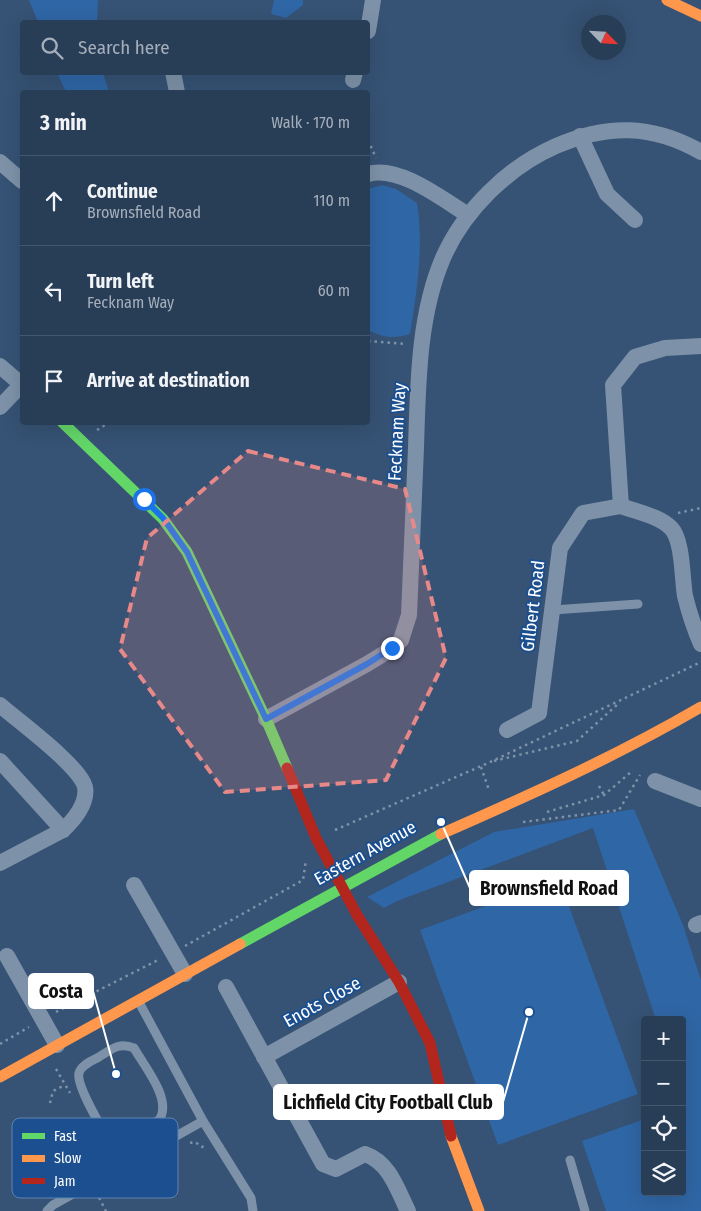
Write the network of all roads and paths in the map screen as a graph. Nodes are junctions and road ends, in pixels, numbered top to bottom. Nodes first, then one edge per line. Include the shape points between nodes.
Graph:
1 (373, 0) edge
2 (667, 0) edge
3 (701, 16) edge
4 (370, 20) edge
5 (173, 75) edge
6 (176, 90) edge
7 (580, 136) junction
8 (701, 152) edge
9 (0, 162) edge
10 (370, 174) edge
11 (20, 179) edge
12 (468, 215) junction
13 (635, 220) dead end
14 (370, 341) edge
15 (423, 345) junction
16 (701, 346) edge
17 (0, 366) edge
18 (20, 383) edge
19 (20, 387) edge
20 (0, 407) edge
21 (65, 425) edge
22 (621, 506) junction
23 (638, 604) dead end
24 (552, 610) junction
25 (701, 644) edge
26 (701, 662) edge
27 (623, 700) junction
28 (0, 705) edge
29 (701, 707) edge
30 (266, 719) junction
31 (507, 730) dead end
32 (0, 761) edge
33 (488, 763) junction
34 (632, 771) dead end
35 (597, 781) dead end
36 (656, 781) dead end
37 (604, 795) junction
38 (701, 799) edge
39 (539, 814) dead end
40 (530, 817) dead end
41 (521, 819) dead end
42 (64, 830) junction
43 (316, 838) junction
44 (0, 863) edge
45 (134, 884) dead end
46 (344, 887) junction
47 (173, 953) junction
48 (7, 956) dead end
49 (186, 974) junction
50 (399, 982) junction
51 (226, 986) dead end
52 (138, 1000) junction
53 (42, 1019) junction
54 (0, 1044) edge
55 (57, 1045) junction
56 (264, 1057) junction
57 (0, 1077) edge
58 (65, 1084) dead end
59 (50, 1103) dead end
60 (97, 1118) edge
61 (160, 1118) edge
62 (203, 1121) junction
63 (178, 1135) edge
64 (570, 1160) dead end
65 (66, 1198) edge
66 (99, 1198) edge
67 (254, 1209) edge
68 (47, 1211) edge
69 (106, 1211) edge
70 (408, 1211) edge
71 (479, 1211) edge
72 (585, 1211) edge

1 - 4 street
2 - 3 main road
5 - 6 street
7 - 8 street, Fecknam Way via 604,130 630,129 663,136
7 - 12 street, Fecknam Way via 521,165
7 - 13 street via 606,194
9 - 11 street
10 - 12 street via 393,173
12 - 15 street, Fecknam Way via 442,259
14 - 15 path
15 - 30 street, Fecknam Way via 406,629 392,648
16 - 22 street via 665,348 635,357 613,385
17 - 18 street
19 - 20 street
21 - 30 main road via 163,518 187,552
22 - 24 street, Gilbert Road via 583,513 560,548
22 - 25 street via 672,529 679,550 686,596
23 - 24 lane
24 - 31 street, Gilbert Road via 539,714
26 - 27 path
27 - 33 path
27 - 33 path via 577,741
28 - 42 street via 77,771 85,788 82,806
29 - 46 main road, Eastern Avenue via 637,744 432,838
30 - 43 main road
32 - 42 street
33 - 43 path
34 - 37 path
35 - 37 path
36 - 38 street
37 - 39 path
40 - 41 path
42 - 44 street
43 - 46 main road
43 - 47 path via 309,846 303,880
45 - 47 street
46 - 49 main road, Eastern Avenue
46 - 50 main road via 357,915
47 - 49 street
47 - 53 path
48 - 53 street
49 - 52 main road, Eastern Avenue
50 - 56 street, Enots Close
50 - 71 main road via 430,1043 452,1138
51 - 56 street
52 - 55 main road, Eastern Avenue
52 - 62 lane
53 - 54 path
53 - 55 street
55 - 57 main road, Eastern Avenue
56 - 70 street via 324,1164 336,1169 365,1154 376,1158 391,1174
58 - 59 path via 53,1091
60 - 61 lane via 81,1090 78,1075 81,1068 125,1044 134,1048 163,1098 164,1113
62 - 63 lane
62 - 67 lane via 251,1198
64 - 72 lane
65 - 68 lane
66 - 69 path

